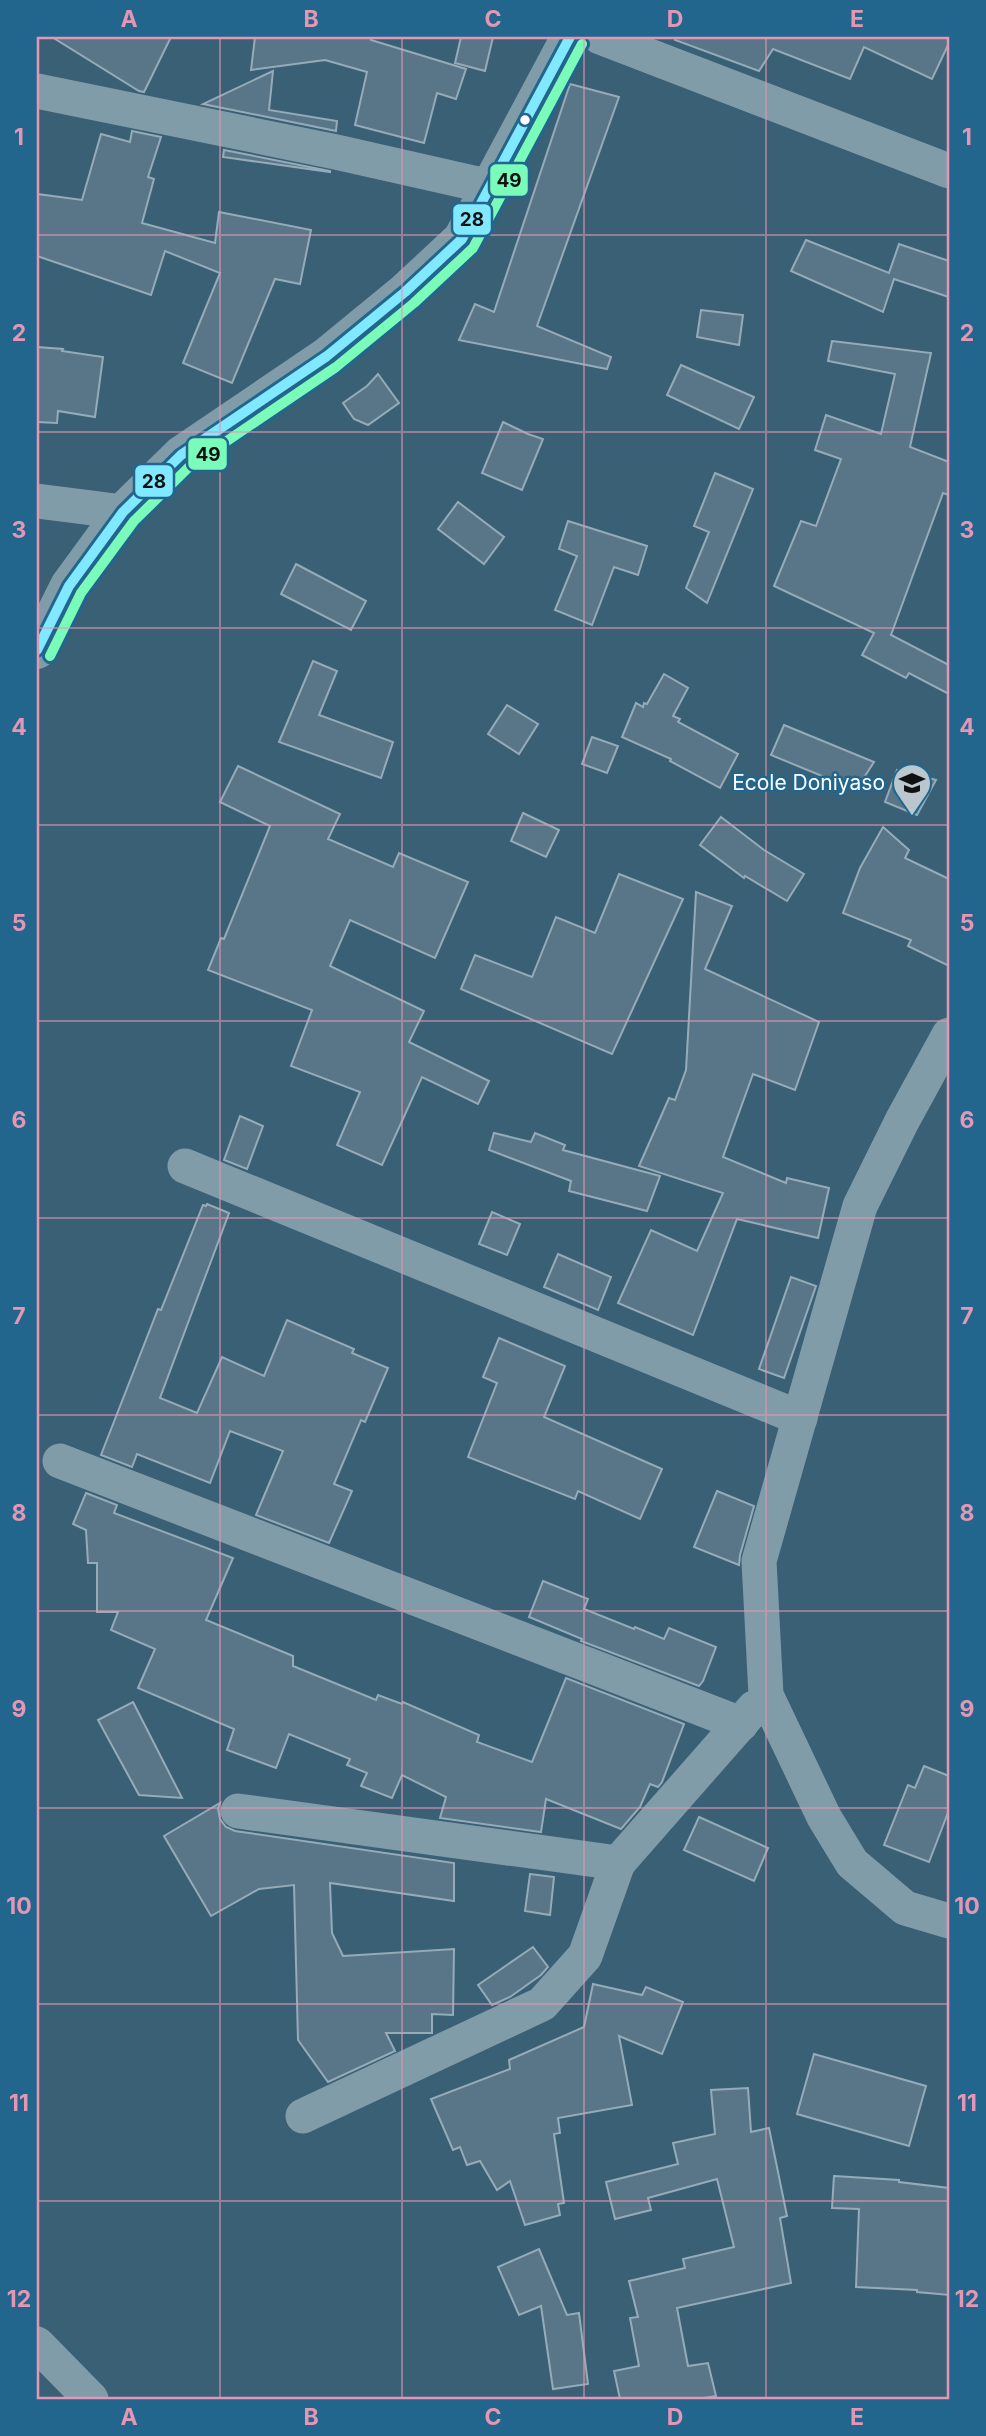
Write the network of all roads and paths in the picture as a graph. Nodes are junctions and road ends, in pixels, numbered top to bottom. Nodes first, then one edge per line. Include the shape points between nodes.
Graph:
1 (570, 37) edge
2 (600, 37) edge
3 (37, 91) edge
4 (949, 171) edge
5 (492, 187) junction
6 (37, 501) edge
7 (123, 512) junction
8 (37, 650) edge
9 (949, 1035) edge
10 (185, 1166) dead end
11 (800, 1419) junction
12 (60, 1461) dead end
13 (766, 1695) junction
14 (741, 1724) junction
15 (238, 1811) dead end
16 (618, 1863) junction
17 (949, 1921) edge
18 (303, 2116) dead end
19 (37, 2344) edge
20 (91, 2399) edge

1 - 5 street
2 - 4 street
3 - 5 street
5 - 7 street via 462,239 405,292 327,356 181,455
6 - 7 street
7 - 8 street via 69,586
9 - 11 street via 860,1206
10 - 11 street
11 - 13 street via 759,1561
12 - 14 street
13 - 14 street
13 - 17 street via 824,1817 852,1863 905,1908
14 - 16 street
15 - 16 street
16 - 18 street via 585,1956 542,2004
19 - 20 street

